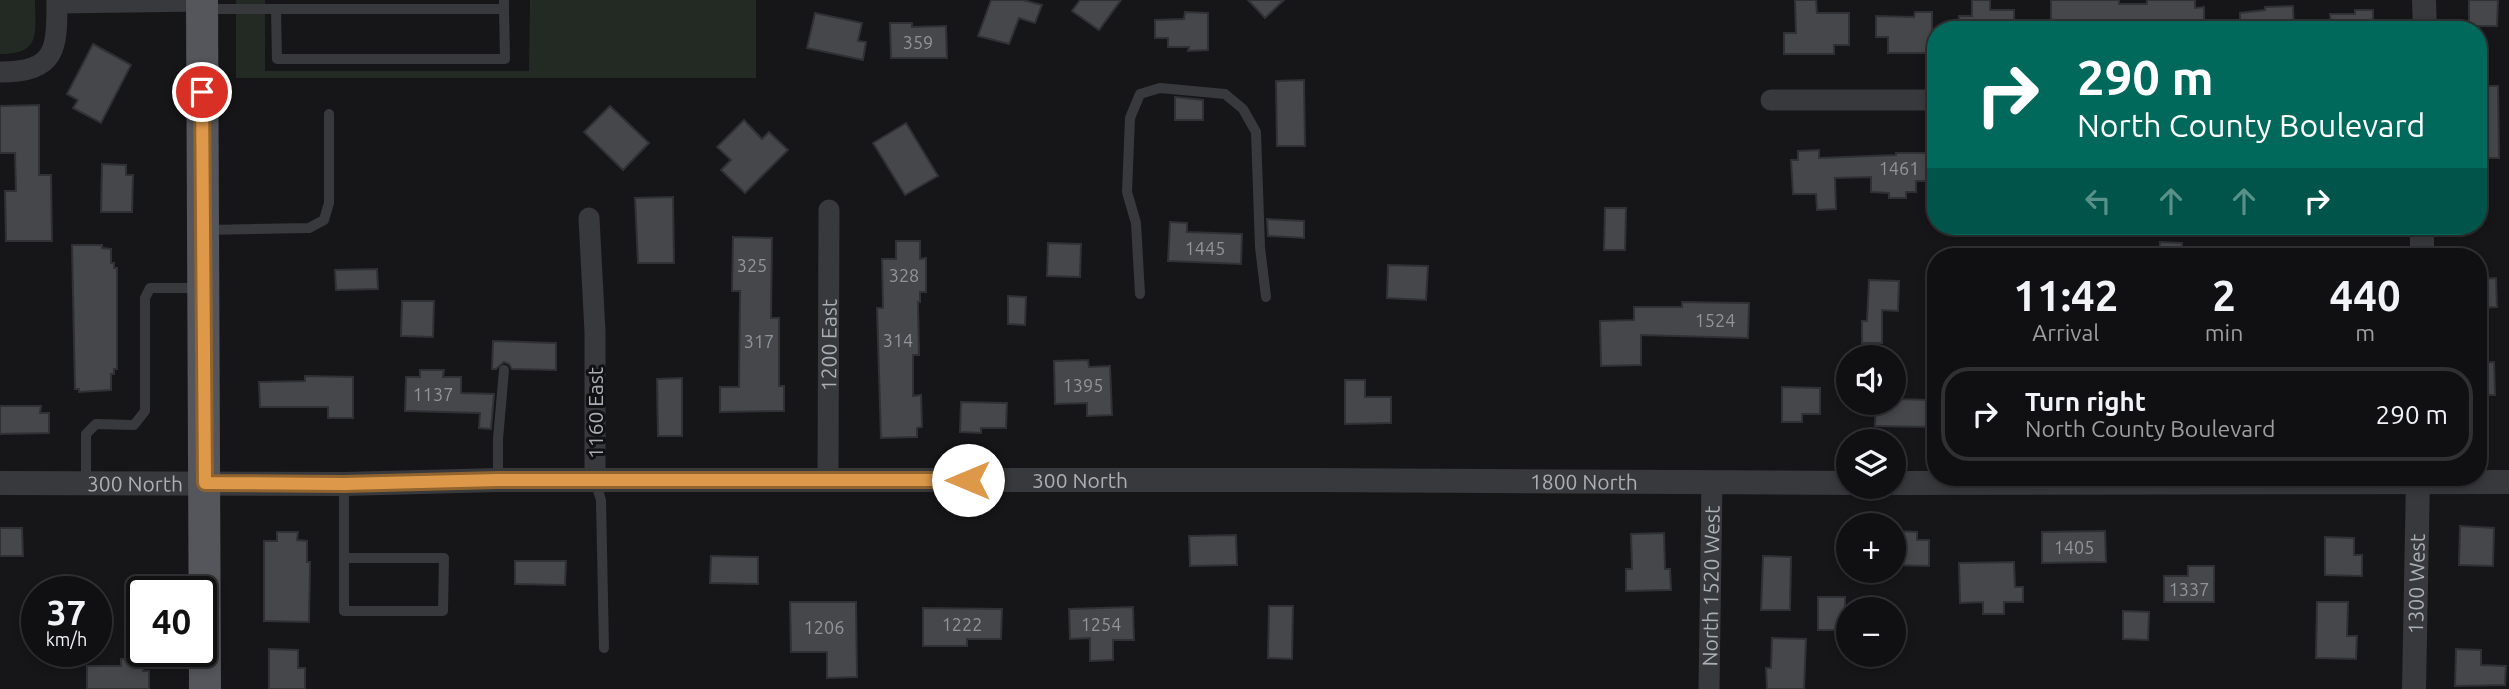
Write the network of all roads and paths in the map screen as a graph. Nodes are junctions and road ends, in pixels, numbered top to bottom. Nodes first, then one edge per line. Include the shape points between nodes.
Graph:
1 (2424, 0) edge
2 (57, 1) edge
3 (202, 4) edge
4 (504, 4) edge
5 (276, 9) junction
6 (2424, 21) edge
7 (0, 72) edge
8 (1771, 100) dead end
9 (1927, 100) edge
10 (329, 114) dead end
11 (828, 210) dead end
12 (589, 218) dead end
13 (203, 230) junction
14 (204, 288) junction
15 (1140, 294) dead end
16 (1266, 297) dead end
17 (504, 370) dead end
18 (498, 480) junction
19 (594, 480) junction
20 (828, 480) junction
21 (1318, 480) joint
22 (1712, 482) junction
23 (2487, 482) edge
24 (2509, 482) edge
25 (0, 483) edge
26 (86, 483) junction
27 (205, 483) junction
28 (1836, 483) edge
29 (1906, 483) edge
30 (1927, 483) edge
31 (344, 484) junction
32 (2418, 486) edge
33 (345, 558) junction
34 (604, 648) dead end
35 (205, 689) edge
36 (1709, 689) edge
37 (2414, 689) edge

1 - 6 street
2 - 3 street
2 - 7 street via 56,39 47,60 26,72
3 - 5 lane
3 - 13 main road
4 - 5 lane
4 - 5 lane via 505,59 277,59
8 - 9 street
10 - 13 lane via 329,203 324,220 309,228
11 - 20 street, 1200 East
12 - 19 street, 1160 East via 595,332
13 - 14 main road
14 - 26 lane via 150,288 145,298 145,411 134,425 96,424 86,434
14 - 27 main road
15 - 16 lane via 1136,223 1128,192 1130,118 1140,94 1160,88 1225,94 1243,109 1256,132
17 - 18 lane
18 - 19 street, 300 North
18 - 31 street, 300 North
19 - 20 street, 300 North
19 - 34 lane, 1160 East via 601,499
20 - 21 street, 300 North
21 - 22 street, 1800 North
22 - 28 street, 1800 North
22 - 36 street, North 1520 West
23 - 24 street
25 - 26 street, 300 North
26 - 27 street, 300 North
27 - 31 street, 300 North
27 - 35 main road
29 - 30 street
31 - 33 lane
32 - 37 street, 1300 West
33 - 33 lane via 344,611 443,611 444,558

